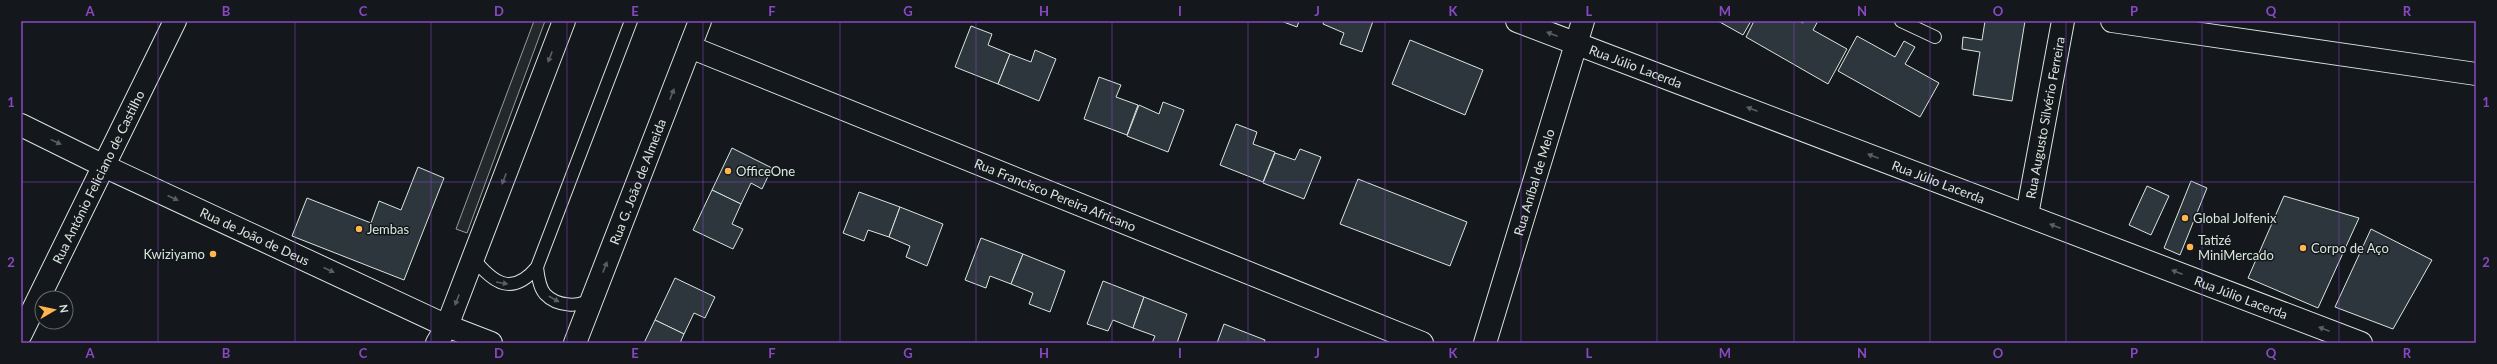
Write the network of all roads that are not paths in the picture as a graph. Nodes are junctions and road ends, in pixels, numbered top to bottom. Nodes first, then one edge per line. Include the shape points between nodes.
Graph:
1 (175, 21) edge
2 (564, 21) edge
3 (631, 21) edge
4 (700, 21) edge
5 (1517, 21) edge
6 (1583, 21) edge
7 (1901, 21) edge
8 (2062, 21) edge
9 (2112, 21) edge
10 (1935, 37) dead end
11 (1576, 43) junction
12 (690, 47) junction
13 (2476, 74) edge
14 (21, 125) edge
15 (104, 166) junction
16 (2027, 215) junction
17 (473, 258) junction
18 (537, 267) junction
19 (596, 290) junction
20 (21, 334) edge
21 (442, 334) edge
22 (491, 343) edge
23 (576, 343) edge
24 (1422, 343) edge
25 (1485, 343) edge
26 (2361, 343) edge

1 - 15 street, Rua António Feliciano de Castilho
2 -> 17 street
3 - 18 lane
4 - 12 street, Rua G. João de Almeida
11 -> 5 street, Rua Júlio Lacerda
6 - 11 street, Rua Aníbal de Melo
7 - 10 lane
8 - 16 street, Rua Augusto Silvério Ferreira
9 - 13 street
16 -> 11 street, Rua Júlio Lacerda
11 - 25 street, Rua Aníbal de Melo
19 -> 12 street, Rua G. João de Almeida
12 - 24 street, Rua Francisco Pereira Africano
14 -> 15 street, Rua de João de Deus
15 - 20 street, Rua António Feliciano de Castilho
15 -> 21 street, Rua de João de Deus
26 -> 16 street, Rua Júlio Lacerda
17 -> 18 lane via 495,282 505,284 524,280
17 -> 21 street
18 -> 19 lane via 540,286 545,294 561,303 582,303 592,299
19 - 23 street, Rua G. João de Almeida
21 - 22 street, Rua de João de Deus

